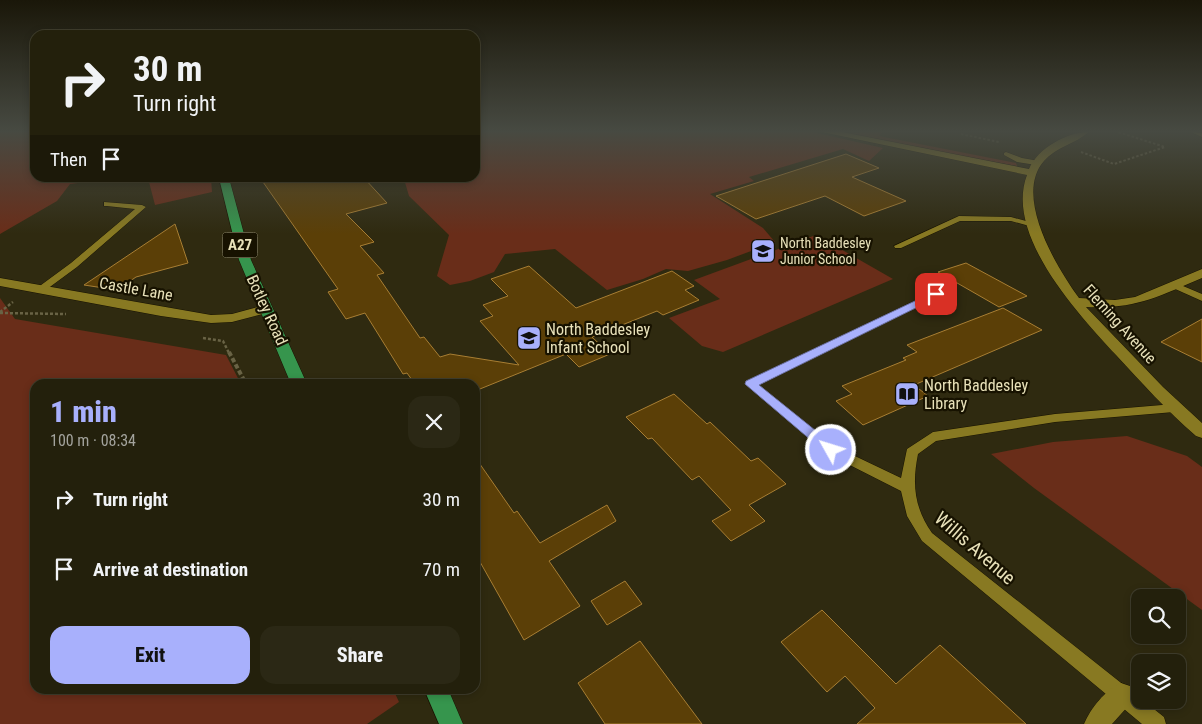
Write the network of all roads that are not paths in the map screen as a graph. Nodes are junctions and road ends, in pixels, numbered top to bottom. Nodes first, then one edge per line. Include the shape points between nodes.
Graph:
1 (1021, 166) edge
2 (1030, 166) edge
3 (1036, 166) edge
4 (1034, 168) junction
5 (225, 182) edge
6 (107, 204) dead end
7 (1033, 224) junction
8 (898, 246) dead end
9 (1202, 273) edge
10 (0, 282) edge
11 (1176, 286) junction
12 (40, 290) junction
13 (936, 294) dead end
14 (1202, 298) edge
15 (1075, 302) junction
16 (265, 309) junction
17 (298, 379) edge
18 (1174, 408) junction
19 (1202, 432) edge
20 (906, 487) junction
21 (438, 694) edge
22 (1121, 695) junction
23 (451, 724) edge
24 (1096, 724) edge
25 (1156, 724) edge

1 - 4 street
2 - 4 lane
3 - 4 street
4 - 7 street, Fleming Avenue via 1029,191
5 - 16 main road, Botley Road / A27 via 245,260
6 - 12 lane via 142,206
7 - 8 lane via 1011,219 959,218
7 - 15 street, Fleming Avenue via 1050,262
9 - 11 street
10 - 12 street, Castle Lane
11 - 14 lane
11 - 15 street via 1138,300 1115,304
12 - 16 street, Castle Lane via 211,319 232,318
13 - 20 lane via 751,384 831,450
15 - 18 street, Fleming Avenue
16 - 17 main road, Botley Road / A27
18 - 19 street, Fleming Avenue
18 - 20 lane, Willis Avenue via 1055,418 933,437 912,452
20 - 22 lane, Willis Avenue via 915,522 927,537
21 - 23 main road
22 - 24 street
22 - 25 lane, Willis Avenue

